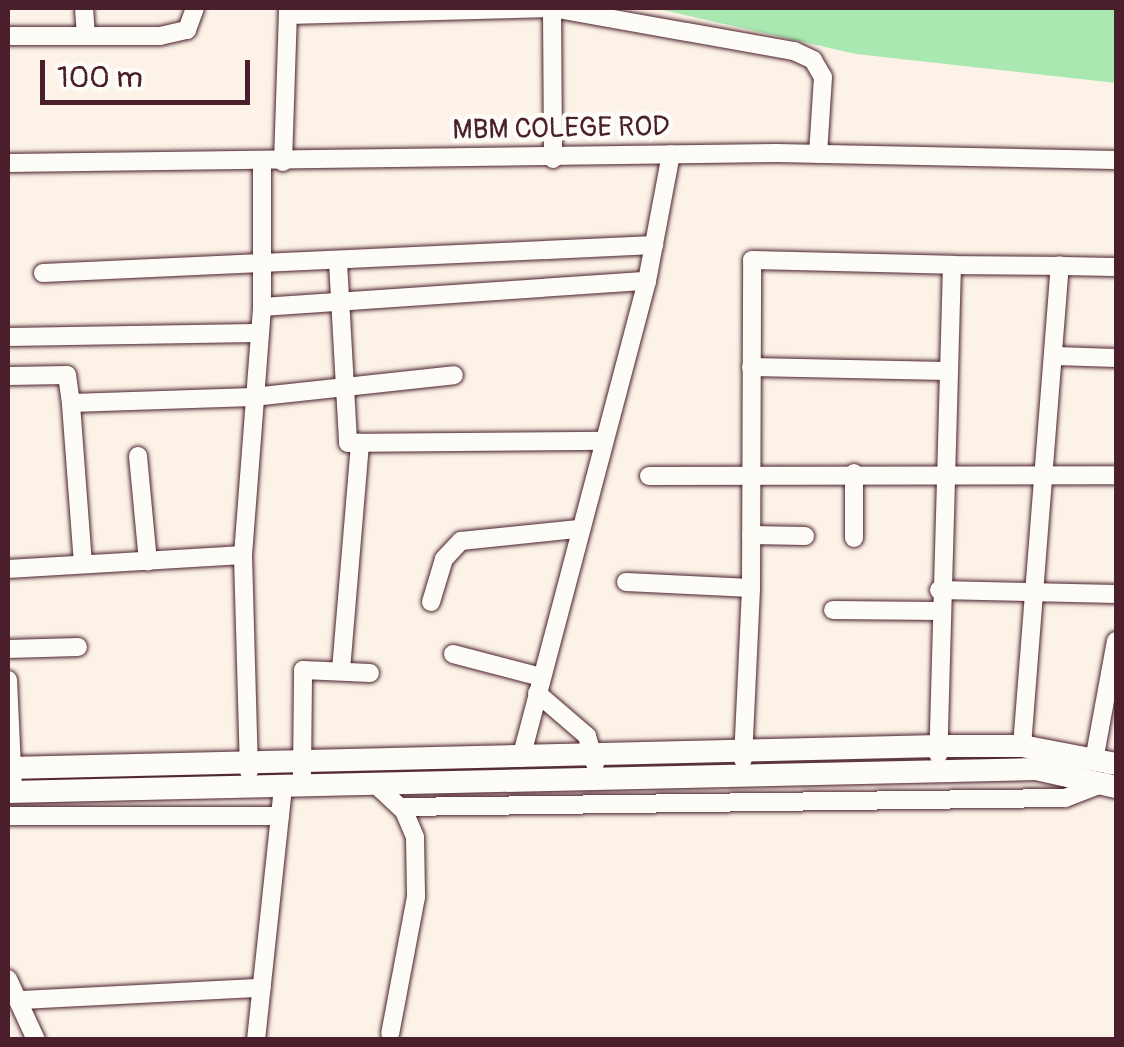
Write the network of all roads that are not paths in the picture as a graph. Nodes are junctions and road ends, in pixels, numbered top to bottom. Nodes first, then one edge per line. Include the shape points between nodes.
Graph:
1 (84, 8) edge
2 (194, 8) edge
3 (552, 8) edge
4 (288, 11) edge
5 (8, 36) edge
6 (86, 36) junction
7 (672, 154) junction
8 (818, 154) junction
9 (552, 159) junction
10 (1116, 160) edge
11 (262, 162) junction
12 (283, 162) junction
13 (8, 164) edge
14 (654, 245) junction
15 (338, 262) junction
16 (952, 265) junction
17 (263, 266) junction
18 (1060, 266) junction
19 (1116, 267) edge
20 (43, 273) dead end
21 (647, 281) junction
22 (337, 304) junction
23 (262, 308) junction
24 (255, 333) junction
25 (8, 337) edge
26 (1055, 356) junction
27 (1116, 358) edge
28 (751, 367) junction
29 (947, 371) junction
30 (454, 375) dead end
31 (8, 376) edge
32 (343, 386) junction
33 (253, 397) junction
34 (71, 403) junction
35 (600, 440) junction
36 (360, 443) junction
37 (138, 456) dead end
38 (750, 472) junction
39 (1046, 472) junction
40 (854, 473) junction
41 (943, 474) junction
42 (1116, 475) edge
43 (649, 476) dead end
44 (578, 529) junction
45 (751, 535) junction
46 (805, 536) dead end
47 (854, 538) dead end
48 (244, 555) junction
49 (148, 562) junction
50 (83, 564) junction
51 (8, 569) edge
52 (626, 582) dead end
53 (751, 588) junction
54 (939, 590) junction
55 (1037, 590) junction
56 (1116, 594) edge
57 (431, 602) dead end
58 (833, 610) dead end
59 (938, 611) junction
60 (1116, 641) edge
61 (78, 647) dead end
62 (8, 649) edge
63 (453, 654) dead end
64 (341, 670) junction
65 (370, 672) dead end
66 (8, 680) edge
67 (539, 685) junction
68 (938, 746) junction
69 (1022, 746) junction
70 (521, 758) junction
71 (743, 763) junction
72 (595, 767) junction
73 (938, 770) junction
74 (879, 771) junction
75 (249, 776) junction
76 (1111, 776) edge
77 (296, 778) junction
78 (374, 783) junction
79 (14, 784) edge
80 (878, 800) junction
81 (400, 808) junction
82 (8, 816) edge
83 (280, 816) junction
84 (8, 980) edge
85 (262, 988) junction
86 (21, 1000) junction
87 (390, 1034) dead end
88 (36, 1040) edge
89 (256, 1040) edge

1 - 6 street
2 - 6 street via 187,30 174,34
3 - 4 street
3 - 8 street via 716,33 813,60 823,77
3 - 9 street
4 - 12 street
5 - 6 street
7 - 8 street, MBM COLEGE ROD
7 - 9 street, MBM COLEGE ROD
7 - 14 street
8 - 10 street, MBM COLEGE ROD
9 - 12 street, MBM COLEGE ROD
11 - 12 street, MBM COLEGE ROD
11 - 13 street, MBM COLEGE ROD
11 - 17 street
14 - 15 street
14 - 21 street
15 - 17 street
15 - 22 street
16 - 18 street
16 - 28 street via 752,260
16 - 29 street
17 - 20 street
17 - 23 street
18 - 19 street
18 - 26 street
21 - 22 street
21 - 35 street
22 - 23 street
22 - 32 street
23 - 24 street
24 - 25 street
24 - 33 street
26 - 27 street
26 - 39 street
28 - 29 street
28 - 38 street
29 - 41 street
30 - 32 street
31 - 34 street via 68,376
32 - 33 street
32 - 36 street via 348,443
33 - 34 street
33 - 48 street
34 - 50 street
35 - 36 street
35 - 44 street
36 - 64 street
37 - 49 street
38 - 40 street
38 - 43 street
38 - 45 street
39 - 41 street
39 - 42 street
39 - 55 street
40 - 41 street
40 - 47 street
41 - 54 street
44 - 57 street via 461,540 444,558
44 - 67 street
45 - 46 street
45 - 53 street
48 - 49 street
48 - 75 street
49 - 50 street
50 - 51 street
52 - 53 street
53 - 71 street
54 - 55 street
54 - 59 street
55 - 56 street
55 - 69 street
58 - 59 street
59 - 68 street
60 - 76 street
61 - 62 street
63 - 67 street
64 - 65 street
64 - 77 street via 311,668 299,676
66 - 79 street
67 - 70 street
67 - 72 street via 580,728
68 - 69 street
68 - 71 street
68 - 73 street
69 - 76 street
70 - 72 street
70 - 77 street
71 - 72 street
71 - 74 street
72 - 78 street
73 - 74 street
73 - 76 street
74 - 80 street
75 - 77 street
75 - 79 street
75 - 79 street
76 - 80 street via 1065,798
77 - 78 street
77 - 83 street
78 - 81 street
79 - 82 street
80 - 81 street
81 - 87 street via 415,837 416,897
82 - 83 street
83 - 85 street
84 - 86 street
85 - 86 street
85 - 89 street
86 - 88 street

